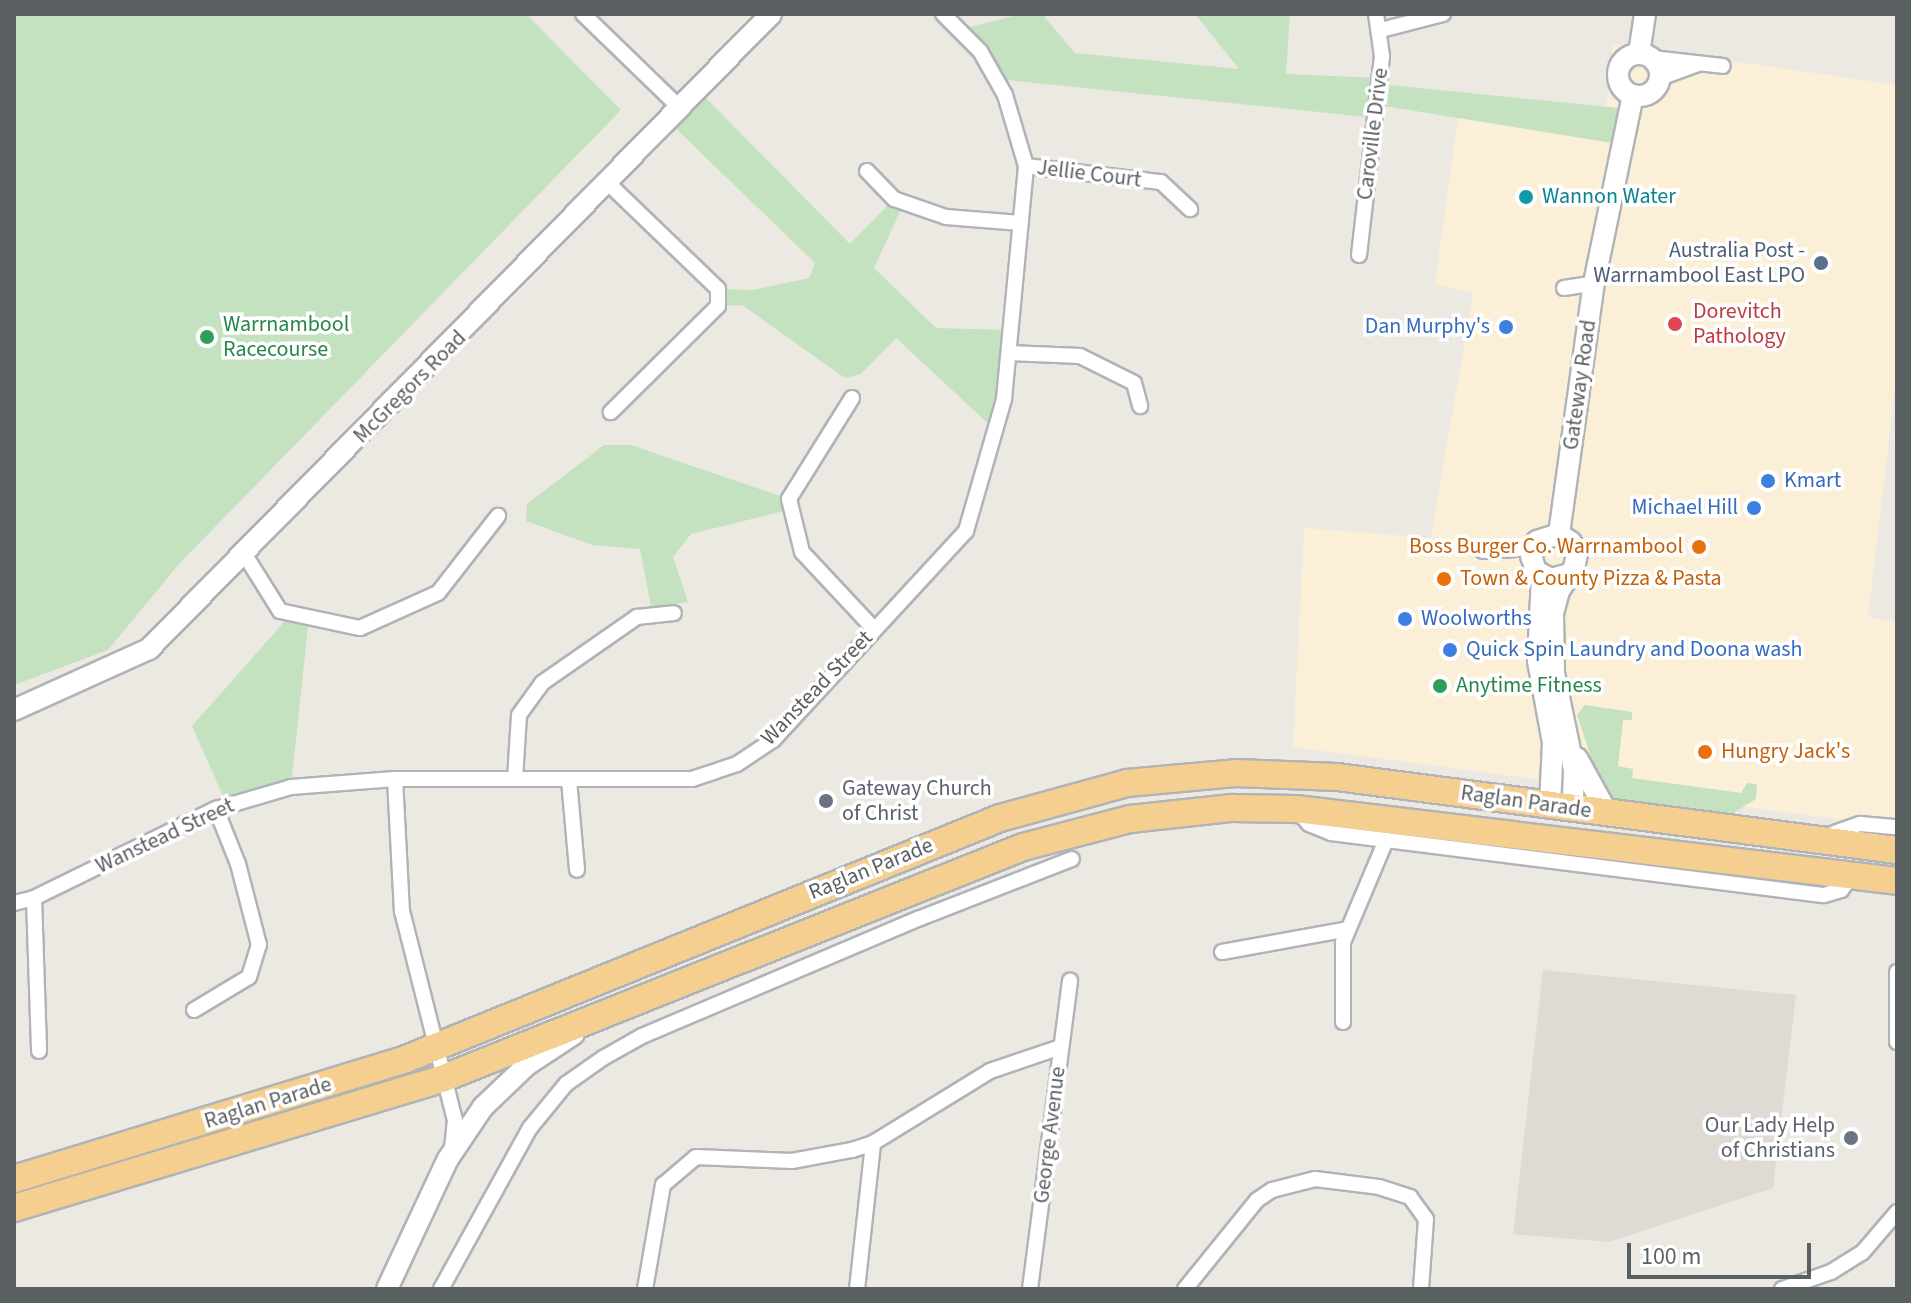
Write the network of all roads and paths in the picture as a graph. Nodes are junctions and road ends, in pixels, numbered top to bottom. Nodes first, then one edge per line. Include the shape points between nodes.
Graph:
1 (583, 14) edge
2 (771, 14) edge
3 (943, 14) edge
4 (1376, 14) edge
5 (1443, 14) edge
6 (1645, 14) edge
7 (1381, 30) junction
8 (1645, 56) junction
9 (1706, 62) junction
10 (1723, 66) dead end
11 (1660, 78) junction
12 (1633, 95) junction
13 (681, 109) junction
14 (1026, 166) junction
15 (867, 171) dead end
16 (609, 184) junction
17 (1190, 209) dead end
18 (1021, 223) junction
19 (1359, 255) dead end
20 (1009, 353) junction
21 (852, 398) dead end
22 (1140, 406) dead end
23 (611, 412) dead end
24 (498, 516) dead end
25 (1559, 534) junction
26 (1483, 551) dead end
27 (245, 555) junction
28 (1536, 563) junction
29 (1569, 574) junction
30 (674, 613) dead end
31 (874, 629) junction
32 (14, 710) edge
33 (1570, 744) junction
34 (395, 779) junction
35 (515, 779) junction
36 (569, 780) junction
37 (1562, 806) junction
38 (216, 809) junction
39 (1296, 809) junction
40 (1608, 814) junction
41 (1897, 827) edge
42 (1558, 838) junction
43 (1813, 839) junction
44 (1386, 840) junction
45 (1897, 850) edge
46 (1072, 859) dead end
47 (892, 860) junction
48 (577, 870) dead end
49 (1852, 876) junction
50 (1897, 881) edge
51 (907, 893) junction
52 (34, 898) junction
53 (14, 903) edge
54 (918, 919) junction
55 (1348, 929) junction
56 (1222, 952) dead end
57 (1897, 972) edge
58 (1070, 981) dead end
59 (646, 1000) junction
60 (194, 1010) dead end
61 (1343, 1022) dead end
62 (1897, 1042) edge
63 (436, 1046) junction
64 (1061, 1047) junction
65 (39, 1051) dead end
66 (444, 1078) junction
67 (873, 1143) junction
68 (448, 1159) junction
69 (14, 1179) edge
70 (14, 1208) edge
71 (1895, 1222) edge
72 (387, 1289) edge
73 (441, 1289) edge
74 (645, 1289) edge
75 (857, 1289) edge
76 (1030, 1289) edge
77 (1185, 1289) edge
78 (1421, 1289) edge
79 (1782, 1289) edge

1 - 13 street
2 - 13 street, McGregors Road
3 - 14 street, Wanstead Street via 980,51 1005,95
4 - 7 street, Caroville Drive
5 - 7 street
6 - 8 street
7 - 19 street, Caroville Drive via 1379,98
8 - 9 street
8 - 11 street
8 - 12 street via 1628,57 1618,72 1620,83
9 - 10 street
9 - 11 street
11 - 12 street via 1652,91
12 - 25 street, Gateway Road via 1593,292
13 - 16 street, McGregors Road
14 - 17 street, Jellie Court via 1161,182
14 - 18 street, Wanstead Street
15 - 18 street via 889,198 946,217
16 - 23 street via 718,289 705,323
16 - 27 street, McGregors Road
18 - 20 street, Wanstead Street
20 - 22 street via 1080,356 1134,383
20 - 31 street, Wanstead Street via 1004,399 966,531
21 - 31 street via 789,499 802,552
24 - 27 street via 438,593 360,628 280,611
25 - 28 street via 1544,536
25 - 29 street via 1577,554
26 - 28 street via 1511,552
27 - 32 street, McGregors Road via 149,649
28 - 29 street
28 - 37 street via 1538,661
29 - 33 street via 1553,614 1553,645
30 - 35 street via 637,617 542,683 519,715
31 - 36 street, Wanstead Street via 773,740 737,764 692,779
33 - 37 street
33 - 40 street
34 - 35 street, Wanstead Street
34 - 38 street, Wanstead Street via 291,787
34 - 63 street via 402,911
35 - 36 street, Wanstead Street
36 - 48 street
37 - 40 highway, Raglan Parade
37 - 42 street
37 - 42 street
37 - 47 highway, Raglan Parade via 1288,773 1182,776 1050,801
38 - 52 street, Wanstead Street
38 - 60 street via 238,864 259,945 249,977
39 - 42 highway, Raglan Parade
39 - 44 street via 1321,830
39 - 51 highway, Raglan Parade via 1232,808 1130,819 1023,847
40 - 43 highway, Raglan Parade
41 - 43 street, Raglan Parade via 1860,824
42 - 49 highway, Raglan Parade
43 - 45 highway, Raglan Parade
44 - 49 street via 1824,895 1841,890
44 - 55 street
46 - 54 street
47 - 51 highway
47 - 63 highway, Raglan Parade
49 - 50 highway, Raglan Parade
51 - 54 street, Raglan Parade
51 - 59 highway, Raglan Parade
52 - 53 street, Wanstead Street
52 - 65 street
54 - 73 street via 642,1036 566,1084 530,1128
55 - 56 street
55 - 61 street via 1342,956
57 - 62 street
58 - 64 street, George Avenue
59 - 66 highway, Raglan Parade
59 - 68 street via 573,1034 527,1065 483,1107
63 - 66 street
63 - 69 highway, Raglan Parade via 332,1083
64 - 67 street via 972,1081
64 - 76 street, George Avenue
66 - 68 street via 455,1120
66 - 70 highway, Raglan Parade
67 - 74 street via 792,1161 696,1157 663,1185
67 - 75 street
68 - 72 street
71 - 79 street via 1862,1253 1831,1272
77 - 78 street via 1257,1200 1272,1190 1315,1179 1389,1188 1410,1197 1426,1219

